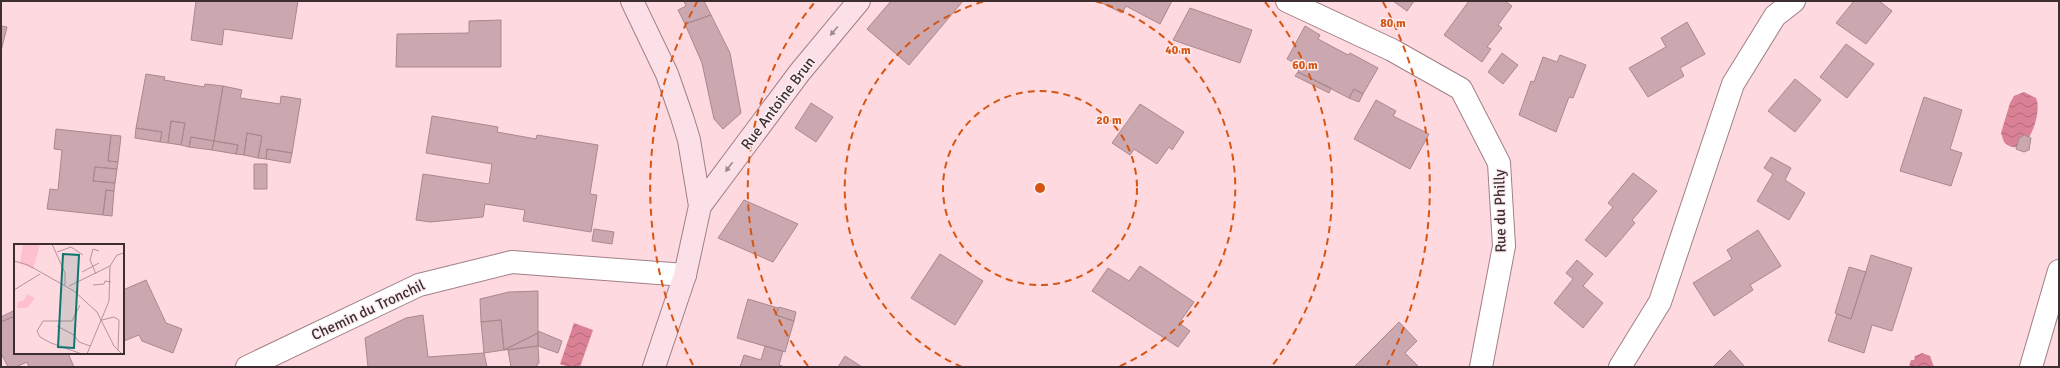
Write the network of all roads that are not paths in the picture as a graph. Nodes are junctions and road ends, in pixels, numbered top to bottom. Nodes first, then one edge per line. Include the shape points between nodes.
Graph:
1 (632, 1) edge
2 (859, 1) edge
3 (1287, 1) edge
4 (1794, 1) edge
5 (700, 206) junction
6 (2059, 271) edge
7 (685, 275) junction
8 (247, 367) edge
9 (654, 367) edge
10 (1481, 367) edge
11 (1620, 367) edge
12 (2031, 367) edge

1 - 5 street via 667,74 682,117 689,140
2 -> 5 street, Rue Antoine Brun via 800,72
3 - 10 street, Rue du Philly via 1392,50 1461,89 1499,163 1504,246
4 - 11 street via 1775,16 1733,84 1660,302
5 - 7 street
6 - 12 street
7 - 8 street, Chemin du Tronchil via 512,262 419,285
7 - 9 street

